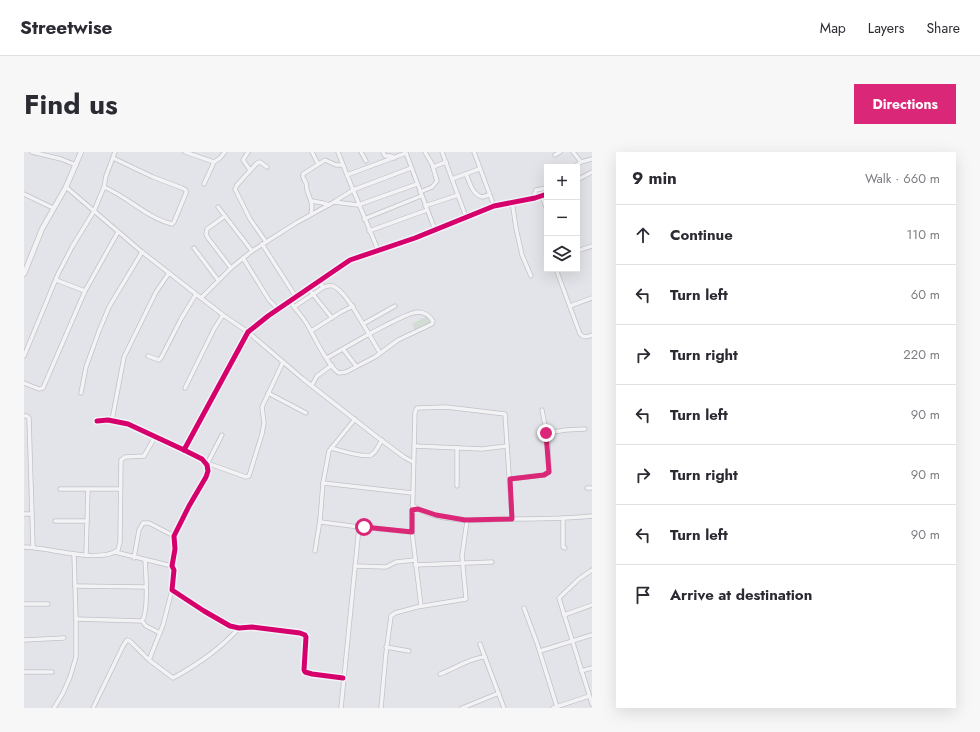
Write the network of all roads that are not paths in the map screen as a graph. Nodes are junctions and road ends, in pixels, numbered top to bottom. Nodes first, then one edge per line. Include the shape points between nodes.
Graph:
1 (32, 152) edge
2 (81, 152) edge
3 (115, 152) edge
4 (185, 152) edge
5 (225, 152) edge
6 (248, 152) edge
7 (312, 152) edge
8 (338, 152) edge
9 (361, 152) edge
10 (382, 152) edge
11 (407, 152) edge
12 (425, 152) edge
13 (442, 152) edge
14 (474, 152) edge
15 (560, 152) edge
16 (573, 152) edge
17 (555, 155) dead end
18 (113, 158) junction
19 (394, 158) junction
20 (592, 160) edge
21 (366, 161) dead end
22 (214, 162) junction
23 (446, 162) junction
24 (581, 162) junction
25 (318, 164) junction
26 (578, 164) edge
27 (76, 165) junction
28 (343, 165) junction
29 (267, 167) dead end
30 (433, 167) junction
31 (411, 168) junction
32 (479, 169) junction
33 (250, 170) junction
34 (592, 172) edge
35 (466, 174) junction
36 (347, 175) junction
37 (580, 178) edge
38 (452, 179) junction
39 (204, 184) dead end
40 (417, 184) junction
41 (66, 187) junction
42 (104, 187) junction
43 (544, 189) edge
44 (353, 190) junction
45 (24, 194) edge
46 (421, 194) junction
47 (458, 195) junction
48 (489, 195) junction
49 (542, 196) joint
50 (535, 198) junction
51 (312, 201) junction
52 (512, 201) junction
53 (334, 202) junction
54 (544, 202) edge
55 (329, 205) junction
56 (358, 205) junction
57 (494, 206) junction
58 (218, 207) dead end
59 (53, 208) junction
60 (426, 208) junction
61 (94, 211) junction
62 (311, 214) junction
63 (225, 216) junction
64 (466, 217) junction
65 (364, 218) junction
66 (435, 230) junction
67 (369, 231) junction
68 (118, 232) junction
69 (264, 243) junction
70 (592, 246) edge
71 (194, 248) dead end
72 (378, 250) junction
73 (580, 250) edge
74 (252, 251) junction
75 (142, 252) junction
76 (243, 258) junction
77 (26, 263) edge
78 (231, 268) junction
79 (557, 272) edge
80 (169, 273) junction
81 (24, 274) edge
82 (531, 276) dead end
83 (56, 280) junction
84 (218, 280) junction
85 (317, 282) junction
86 (324, 287) junction
87 (308, 288) junction
88 (85, 291) junction
89 (196, 294) junction
90 (313, 294) junction
91 (296, 296) junction
92 (200, 298) junction
93 (592, 298) edge
94 (290, 301) junction
95 (352, 306) junction
96 (395, 306) dead end
97 (570, 306) junction
98 (294, 307) junction
99 (278, 309) junction
100 (223, 315) junction
101 (332, 318) junction
102 (363, 324) junction
103 (311, 331) junction
104 (248, 332) junction
105 (369, 334) junction
106 (592, 335) edge
107 (343, 349) junction
108 (380, 353) junction
109 (24, 356) edge
110 (148, 356) dead end
111 (327, 358) junction
112 (283, 362) junction
113 (332, 365) junction
114 (356, 366) junction
115 (24, 383) edge
116 (312, 385) junction
117 (184, 388) dead end
118 (81, 393) dead end
119 (268, 393) junction
120 (542, 410) dead end
121 (306, 413) dead end
122 (24, 416) edge
123 (355, 419) junction
124 (112, 420) junction
125 (97, 421) dead end
126 (585, 429) dead end
127 (546, 433) junction
128 (222, 435) dead end
129 (155, 437) junction
130 (382, 440) junction
131 (187, 444) junction
132 (414, 446) junction
133 (507, 446) junction
134 (179, 448) junction
135 (330, 448) junction
136 (456, 448) junction
137 (184, 450) junction
138 (413, 462) junction
139 (207, 464) junction
140 (510, 479) junction
141 (323, 482) junction
142 (457, 486) dead end
143 (586, 488) dead end
144 (592, 488) edge
145 (60, 489) dead end
146 (88, 489) junction
147 (120, 489) junction
148 (412, 493) junction
149 (412, 505) junction
150 (418, 509) junction
151 (412, 510) junction
152 (24, 514) edge
153 (32, 514) junction
154 (592, 516) edge
155 (562, 518) junction
156 (512, 519) junction
157 (320, 520) junction
158 (467, 520) junction
159 (55, 521) dead end
160 (87, 521) junction
161 (359, 527) junction
162 (412, 532) junction
163 (174, 536) junction
164 (24, 547) edge
165 (33, 547) junction
166 (565, 548) dead end
167 (315, 551) dead end
168 (115, 552) junction
169 (74, 554) junction
170 (86, 554) junction
171 (134, 558) junction
172 (145, 560) junction
173 (462, 562) junction
174 (492, 562) dead end
175 (415, 563) junction
176 (172, 566) junction
177 (355, 566) junction
178 (592, 570) edge
179 (75, 586) junction
180 (146, 587) junction
181 (172, 590) junction
182 (24, 604) edge
183 (48, 604) dead end
184 (592, 604) edge
185 (421, 606) junction
186 (524, 608) dead end
187 (564, 615) junction
188 (76, 619) junction
189 (142, 621) junction
190 (239, 628) junction
191 (160, 633) junction
192 (592, 635) edge
193 (64, 638) dead end
194 (24, 640) edge
195 (572, 642) junction
196 (480, 644) dead end
197 (386, 647) junction
198 (540, 651) junction
199 (409, 652) dead end
200 (485, 657) junction
201 (149, 660) junction
202 (592, 668) edge
203 (581, 671) junction
204 (24, 672) edge
205 (52, 672) dead end
206 (440, 674) dead end
207 (343, 678) junction
208 (499, 693) junction
209 (589, 696) junction
210 (592, 704) edge
211 (555, 707) edge
212 (54, 708) edge
213 (93, 708) edge
214 (341, 708) edge
215 (381, 708) edge
216 (462, 708) edge
217 (504, 708) edge

1 - 27 street
2 - 27 street
3 - 18 street
4 - 22 street
5 - 22 street
6 - 33 street via 242,160
7 - 25 street
8 - 28 street
9 - 21 street
10 - 19 street via 385,156
11 - 19 street
11 - 31 street
12 - 30 street
13 - 23 street
14 - 32 street
15 - 17 street
16 - 24 street
18 - 42 street
18 - 42 street via 186,189 186,193 172,224 158,219
19 - 36 street
20 - 24 street
22 - 39 street
23 - 30 street
23 - 38 street
24 - 26 street
25 - 28 street via 325,160
25 - 51 street via 303,176
27 - 41 street
28 - 36 street
29 - 33 street via 258,162
30 - 46 street via 436,184
31 - 40 street
31 - 44 street
32 - 35 street
32 - 48 street
33 - 69 street via 235,189
34 - 37 street
35 - 38 street
35 - 48 street via 476,195
36 - 44 street
38 - 47 street
40 - 46 street
40 - 56 street
41 - 59 street
41 - 61 street
42 - 61 street
43 - 50 street via 536,190
44 - 53 street
44 - 56 street
45 - 59 street
46 - 60 street
46 - 65 street
47 - 60 street
47 - 64 street
48 - 57 street
49 - 50 street
49 - 54 street
50 - 52 street
51 - 55 street
51 - 62 street
52 - 57 street
52 - 82 street via 522,256
53 - 55 street
53 - 56 street
55 - 62 street
56 - 65 street
57 - 64 street
58 - 63 street
59 - 77 street
60 - 66 street
60 - 67 street
61 - 68 street
61 - 83 street
62 - 69 street
63 - 74 street
63 - 78 street via 207,230 206,234
64 - 66 street
65 - 67 street
66 - 72 street
67 - 72 street
68 - 75 street
68 - 88 street
69 - 74 street
69 - 91 street
70 - 73 street
71 - 84 street
72 - 85 street via 350,260
74 - 76 street
75 - 80 street
75 - 118 street via 109,308 99,331 86,367
76 - 78 street
76 - 99 street via 269,300
77 - 81 street
78 - 84 street
79 - 97 street
80 - 89 street
80 - 124 street via 156,292 124,357
83 - 88 street
83 - 109 street
84 - 92 street
85 - 86 street
85 - 87 street
86 - 90 street
86 - 95 street via 335,288
87 - 90 street
87 - 91 street
88 - 115 street via 43,388
89 - 92 street
89 - 110 street via 161,358 159,360
90 - 98 street
90 - 101 street
91 - 94 street
92 - 100 street
93 - 97 street
94 - 98 street
94 - 99 street
95 - 101 street
95 - 102 street
96 - 102 street
97 - 106 street via 580,334 586,337
98 - 103 street
99 - 104 street
100 - 104 street
100 - 117 street
101 - 103 street
102 - 105 street
103 - 111 street
104 - 112 street
104 - 131 street
105 - 107 street
105 - 108 street
105 - 108 street via 417,312 426,313 433,321 432,324 398,340
107 - 111 street
107 - 114 street
108 - 114 street
111 - 113 street
112 - 116 street
112 - 119 street
113 - 114 street via 340,374
113 - 116 street via 317,376
116 - 123 street
119 - 121 street
119 - 139 street via 262,407 262,434 249,476
120 - 127 street
122 - 153 street via 29,418
123 - 130 street
123 - 135 street
124 - 125 street
124 - 129 street via 128,424
126 - 127 street
127 - 140 street via 549,472 544,475
128 - 139 street
129 - 134 street
129 - 147 street via 144,456 125,457 121,460
130 - 135 street via 368,456
130 - 138 street
131 - 134 street
131 - 137 street
132 - 133 street via 415,410 419,407 446,407 504,414
132 - 136 street
132 - 138 street
133 - 136 street via 482,449
133 - 140 street
134 - 137 street
135 - 141 street
136 - 142 street
137 - 139 street
138 - 148 street
139 - 163 street via 206,477
140 - 156 street
141 - 148 street
141 - 157 street
143 - 144 street
145 - 146 street
146 - 147 street
146 - 160 street
147 - 168 street via 120,542
148 - 149 street
149 - 150 street
149 - 151 street
150 - 151 street
150 - 158 street via 441,517
151 - 162 street
152 - 153 street
153 - 165 street
154 - 155 street
155 - 156 street
155 - 166 street via 562,539
156 - 158 street
157 - 161 street
157 - 167 street
158 - 173 street
159 - 160 street
160 - 170 street
161 - 162 street
161 - 177 street
162 - 175 street
163 - 171 street via 149,523 142,523
163 - 176 street
164 - 165 street
165 - 169 street
168 - 170 street via 106,555
168 - 171 street
169 - 170 street
169 - 179 street
171 - 172 street
172 - 176 street
172 - 180 street
173 - 174 street
173 - 175 street
173 - 185 street via 466,599
175 - 177 street via 396,562 386,567
175 - 185 street
176 - 181 street
177 - 207 street
178 - 187 street via 559,598
179 - 180 street
179 - 188 street
180 - 189 street via 146,609
181 - 190 street via 220,621
181 - 191 street
182 - 183 street
184 - 187 street
185 - 197 street via 391,616
186 - 198 street
187 - 195 street
188 - 189 street
188 - 212 street via 76,657 70,677
189 - 191 street
190 - 201 street via 227,641 173,678
190 - 207 street via 252,627 305,635 305,672
191 - 201 street
192 - 195 street
193 - 194 street
195 - 198 street
195 - 203 street
196 - 200 street
197 - 199 street
197 - 215 street
198 - 211 street
200 - 206 street via 474,659
200 - 208 street
201 - 213 street via 127,640
202 - 203 street
203 - 209 street
204 - 205 street
207 - 214 street
208 - 216 street
208 - 217 street
209 - 210 street
209 - 211 street

